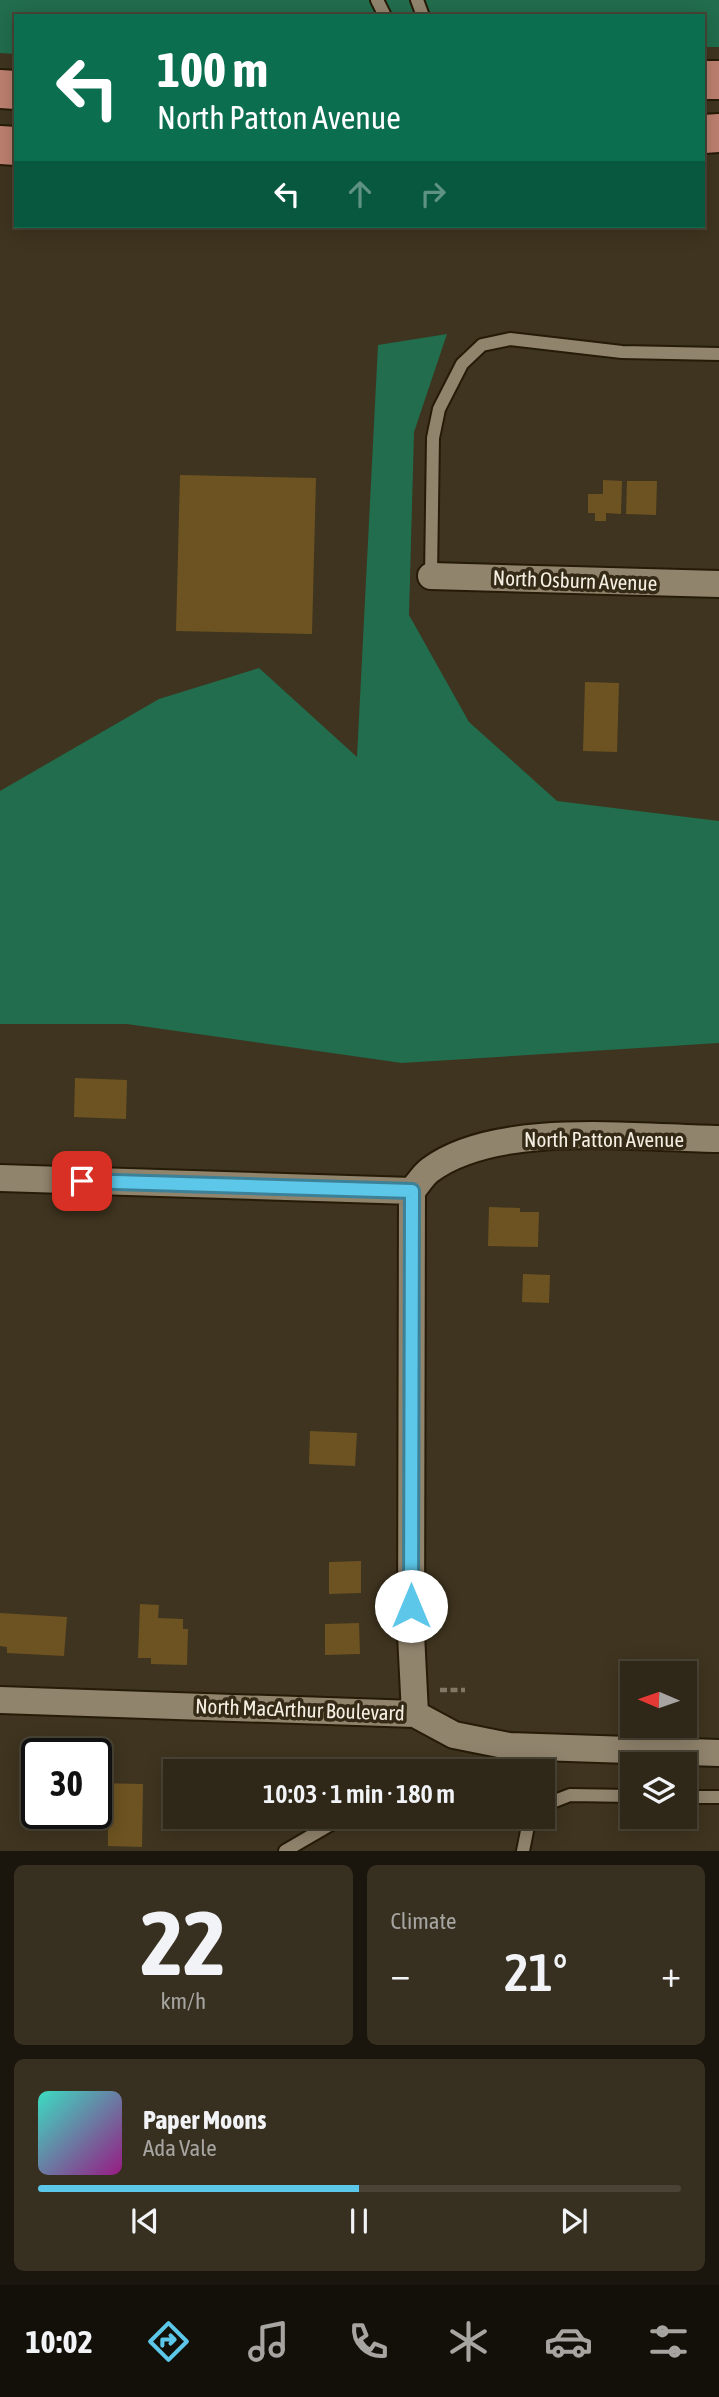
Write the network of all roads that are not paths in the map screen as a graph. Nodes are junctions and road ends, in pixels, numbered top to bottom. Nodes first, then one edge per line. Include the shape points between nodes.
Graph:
1 (719, 354) edge
2 (430, 576) joint
3 (719, 584) edge
4 (719, 1139) edge
5 (0, 1178) edge
6 (412, 1191) junction
7 (0, 1700) edge
8 (415, 1714) junction
9 (719, 1753) edge
10 (539, 1759) edge
11 (620, 1796) edge
12 (697, 1797) edge
13 (719, 1797) edge
14 (555, 1801) edge
15 (323, 1829) edge
16 (527, 1829) edge
17 (285, 1851) edge
18 (523, 1851) edge

1 - 2 lane via 622,352 510,339 482,345 462,364 439,409 433,438
2 - 3 street, North Osburn Avenue
4 - 6 street, North Patton Avenue via 556,1136 502,1141 429,1170
5 - 6 street
6 - 8 street via 411,1634
7 - 8 street, North MacArthur Boulevard
8 - 10 street, North MacArthur Boulevard via 454,1735
9 - 10 street, North MacArthur Boulevard
11 - 14 lane via 570,1795
12 - 13 lane
15 - 17 lane
16 - 18 lane

